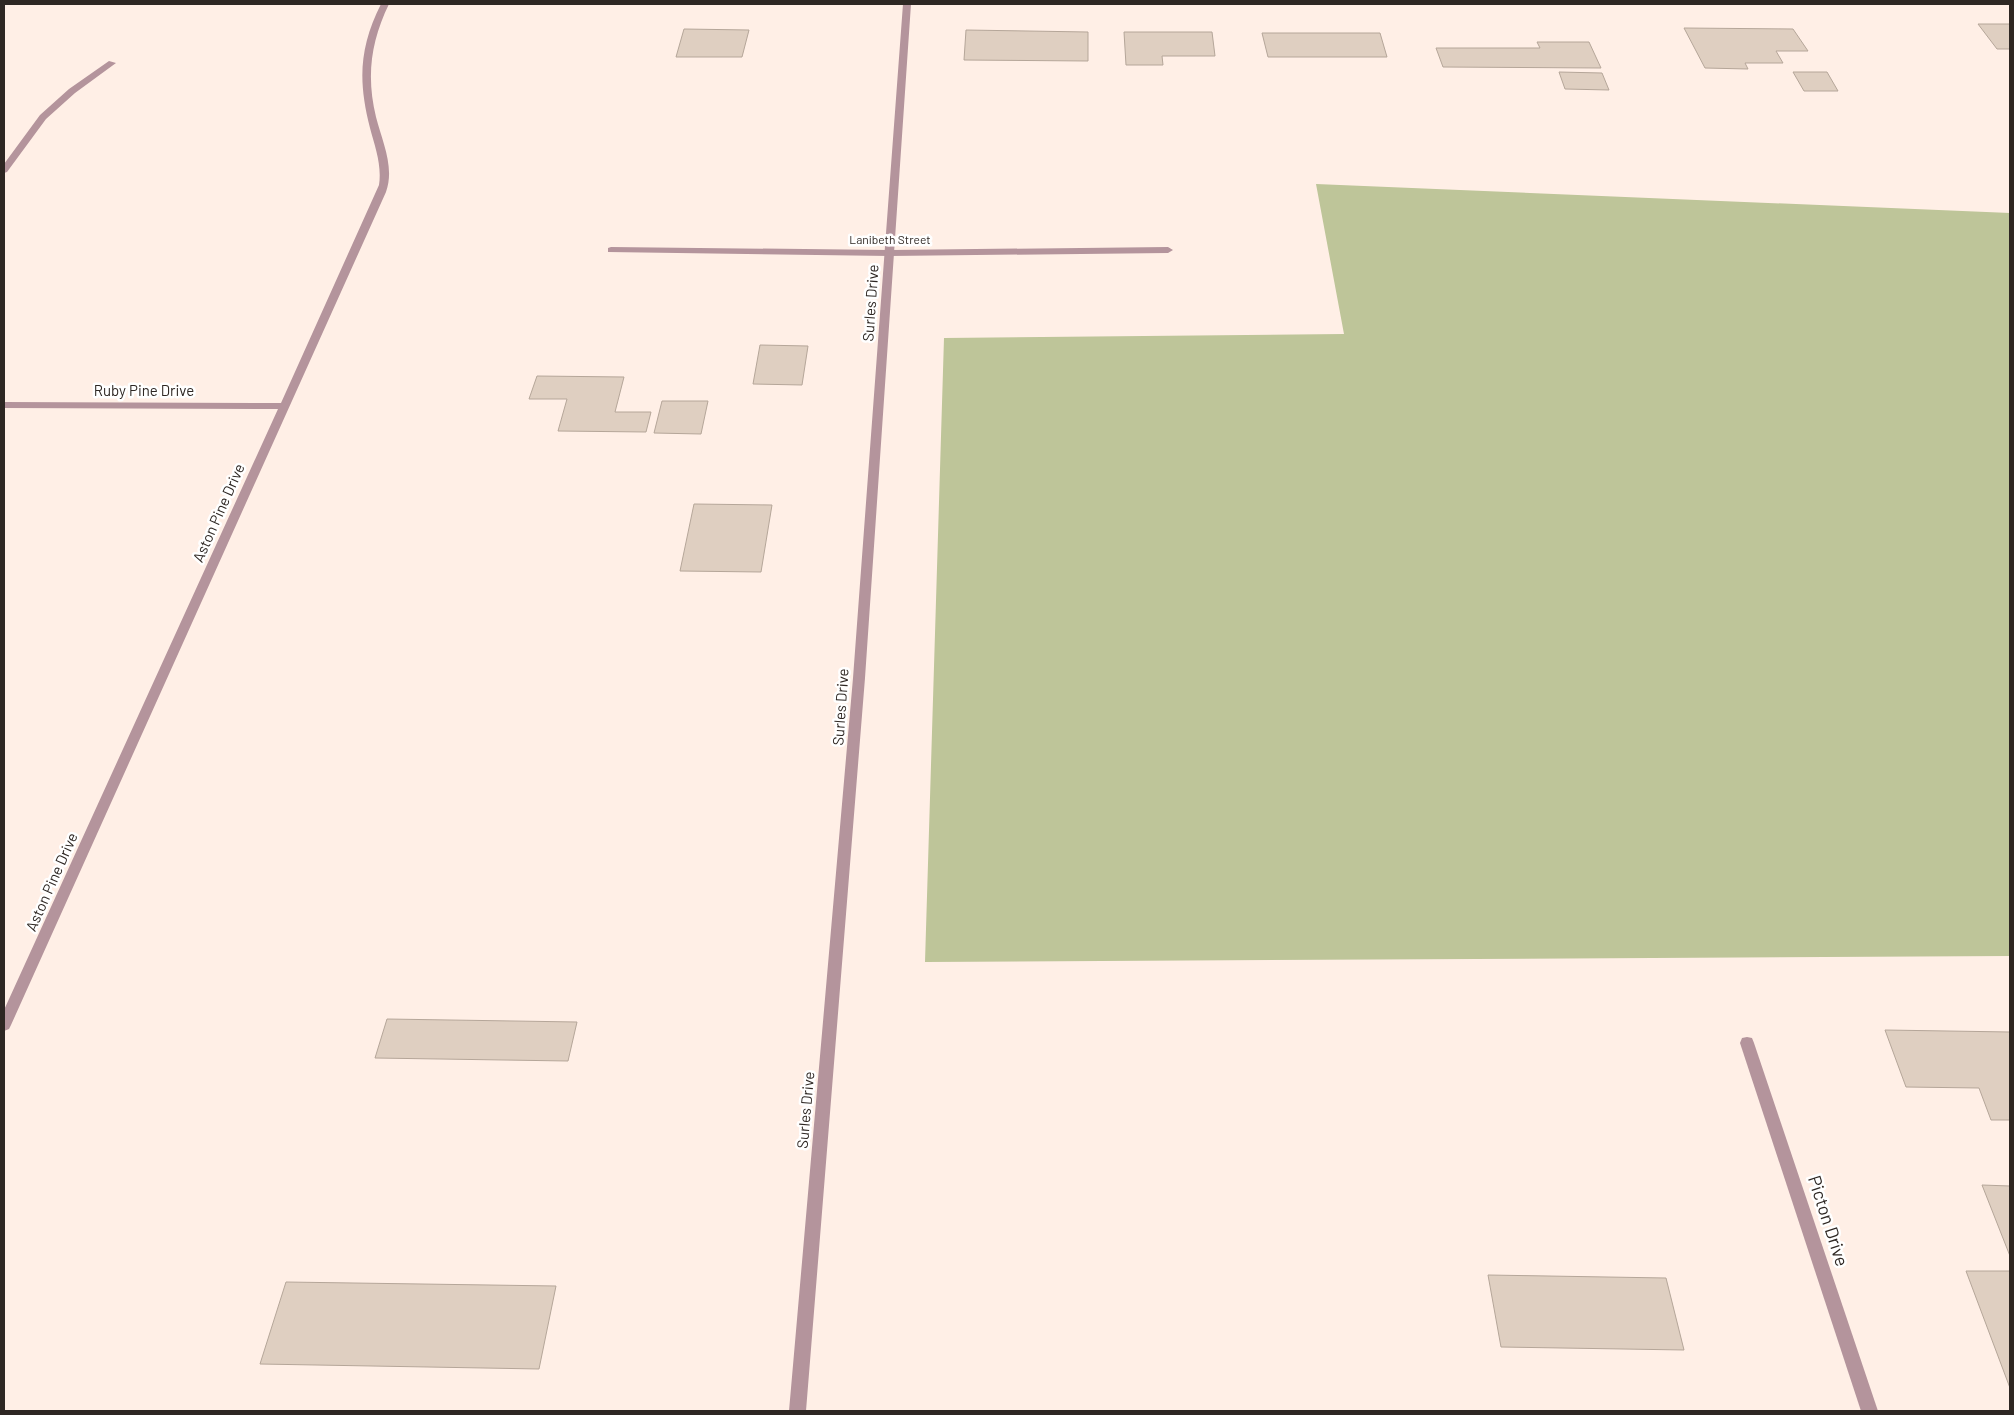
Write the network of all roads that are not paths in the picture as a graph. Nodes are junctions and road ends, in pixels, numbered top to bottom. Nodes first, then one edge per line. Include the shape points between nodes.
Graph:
1 (385, 4) edge
2 (907, 4) edge
3 (112, 63) dead end
4 (4, 170) edge
5 (611, 250) dead end
6 (1168, 250) dead end
7 (890, 253) junction
8 (4, 405) edge
9 (284, 406) junction
10 (4, 1025) edge
11 (1747, 1042) dead end
12 (796, 1411) edge
13 (1870, 1411) edge

1 - 9 street, Aston Pine Drive via 374,24 364,78 366,98 384,158 384,182
2 - 7 street, Surles Drive
3 - 4 street via 72,90 42,117
5 - 7 street, Lanibeth Street
6 - 7 street, Lanibeth Street
7 - 12 street, Surles Drive via 850,800
8 - 9 street, Ruby Pine Drive
9 - 10 street, Aston Pine Drive
11 - 13 street, Picton Drive

